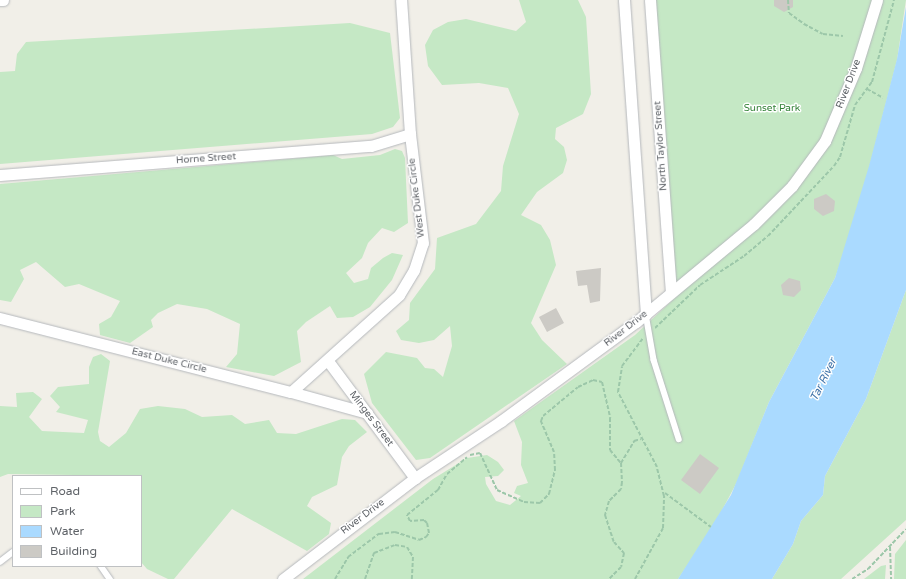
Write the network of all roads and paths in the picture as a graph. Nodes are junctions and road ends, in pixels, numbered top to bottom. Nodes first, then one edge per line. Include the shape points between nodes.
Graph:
1 (401, 0) edge
2 (624, 0) edge
3 (650, 0) edge
4 (788, 0) edge
5 (877, 0) edge
6 (843, 36) dead end
7 (867, 89) dead end
8 (883, 98) dead end
9 (410, 134) junction
10 (0, 175) edge
11 (672, 291) junction
12 (646, 314) junction
13 (0, 318) edge
14 (640, 340) dead end
15 (328, 361) junction
16 (291, 392) junction
17 (366, 413) junction
18 (641, 439) junction
19 (680, 440) dead end
20 (621, 463) junction
21 (415, 478) junction
22 (664, 493) junction
23 (711, 527) dead end
24 (906, 529) edge
25 (890, 547) junction
26 (12, 553) edge
27 (0, 562) edge
28 (102, 567) edge
29 (110, 579) edge
30 (283, 579) edge
31 (335, 579) edge
32 (365, 579) edge
33 (412, 579) edge
34 (609, 579) edge
35 (635, 579) edge
36 (852, 579) edge
37 (891, 579) edge

1 - 9 street, West Duke Circle
2 - 12 street
3 - 11 street, North Taylor Street
4 - 6 path via 789,13 804,24 823,34
5 - 11 street, River Drive via 856,68 825,141 792,186 754,224
7 - 8 path
9 - 10 street, Horne Street via 371,146
9 - 15 street, West Duke Circle via 423,243 414,270 399,295
11 - 12 street, River Drive
12 - 19 lane via 654,360
12 - 21 street, River Drive via 501,421
13 - 16 street, East Duke Circle
14 - 18 path via 622,366 618,392
15 - 16 street
15 - 17 street, Minges Street
16 - 17 street, East Duke Circle
17 - 21 street, Minges Street
18 - 20 path via 634,441
18 - 22 path via 657,466
20 - 31 path via 610,450 610,418 602,382 593,380 578,388 543,416 541,421 554,452 555,470 549,494 540,503 505,496 497,490 480,453 469,455 447,474 438,490 407,515 410,521 424,520 429,533 426,537 419,540 395,532 378,534 348,557
20 - 34 path via 621,489 609,501 605,515 609,532 624,553 621,568
21 - 30 street, River Drive
22 - 23 path
22 - 35 path via 663,528
24 - 25 path
25 - 36 path
25 - 37 path
26 - 27 lane
28 - 29 lane
32 - 33 path via 374,553 395,545 407,547 413,557

